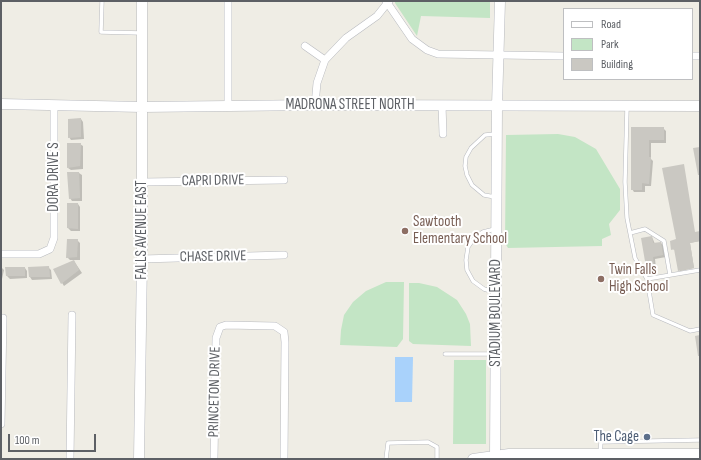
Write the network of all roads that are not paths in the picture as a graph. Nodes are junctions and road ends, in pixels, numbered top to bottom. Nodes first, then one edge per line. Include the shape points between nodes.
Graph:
1 (102, 1) edge
2 (142, 1) edge
3 (228, 1) edge
4 (500, 1) edge
5 (388, 2) edge
6 (142, 33) junction
7 (305, 46) dead end
8 (500, 55) junction
9 (563, 56) edge
10 (325, 60) junction
11 (1, 104) edge
12 (315, 104) junction
13 (54, 105) junction
14 (442, 105) junction
15 (228, 106) junction
16 (497, 106) junction
17 (700, 106) edge
18 (142, 107) junction
19 (627, 107) junction
20 (443, 134) dead end
21 (497, 134) junction
22 (284, 180) dead end
23 (142, 182) junction
24 (496, 197) junction
25 (496, 229) junction
26 (630, 233) junction
27 (1, 254) edge
28 (284, 256) dead end
29 (142, 259) junction
30 (700, 270) edge
31 (670, 275) junction
32 (647, 279) junction
33 (496, 292) junction
34 (72, 315) dead end
35 (3, 318) dead end
36 (700, 329) edge
37 (445, 354) dead end
38 (496, 354) junction
39 (1, 424) edge
40 (700, 440) edge
41 (600, 454) junction
42 (700, 454) edge
43 (496, 458) edge
44 (70, 459) edge
45 (139, 459) edge
46 (214, 459) edge
47 (284, 459) edge
48 (386, 459) edge
49 (436, 459) edge
50 (473, 459) edge

1 - 6 lane via 101,32
2 - 6 street, FALLS AVENUE EAST
3 - 15 street
4 - 8 street, STADIUM BOULEVARD
5 - 8 street via 412,39 427,50 449,56
5 - 10 street via 370,23 335,47
6 - 18 street, FALLS AVENUE EAST
7 - 10 street
8 - 9 street
8 - 16 street, STADIUM BOULEVARD
10 - 12 street via 316,83
11 - 13 street, MADRONA STREET NORTH
12 - 14 street, MADRONA STREET NORTH
12 - 15 street, MADRONA STREET NORTH
13 - 18 street, MADRONA STREET NORTH
13 - 27 street, DORA DRIVE S via 54,238 50,250 39,254
14 - 16 street, MADRONA STREET NORTH
14 - 20 street
15 - 18 street, MADRONA STREET NORTH
16 - 19 street, MADRONA STREET NORTH
16 - 21 street, STADIUM BOULEVARD
17 - 19 street, MADRONA STREET NORTH
18 - 23 street, FALLS AVENUE EAST
19 - 26 lane via 625,182
21 - 24 street, STADIUM BOULEVARD
21 - 24 lane via 485,135 471,148 465,166 472,185 484,195
22 - 23 street, CAPRI DRIVE
23 - 29 street, FALLS AVENUE EAST
24 - 25 street, STADIUM BOULEVARD
25 - 33 street, STADIUM BOULEVARD
25 - 33 lane via 483,232 476,237 468,247 466,260 467,270 473,281 484,289
26 - 31 lane via 645,229 664,241
26 - 32 lane via 635,258
28 - 29 street, CHASE DRIVE
29 - 45 street, FALLS AVENUE EAST
30 - 31 lane
31 - 32 lane
32 - 36 lane via 653,315 690,331
33 - 38 street, STADIUM BOULEVARD
34 - 44 street
35 - 39 street
37 - 38 lane
38 - 43 street, STADIUM BOULEVARD
40 - 41 lane via 601,442
41 - 42 street
41 - 43 street via 508,454
43 - 50 street
46 - 47 street, PRINCETON DRIVE via 216,338 220,327 226,325 276,326 284,332
48 - 49 lane via 388,443 428,442 436,447

